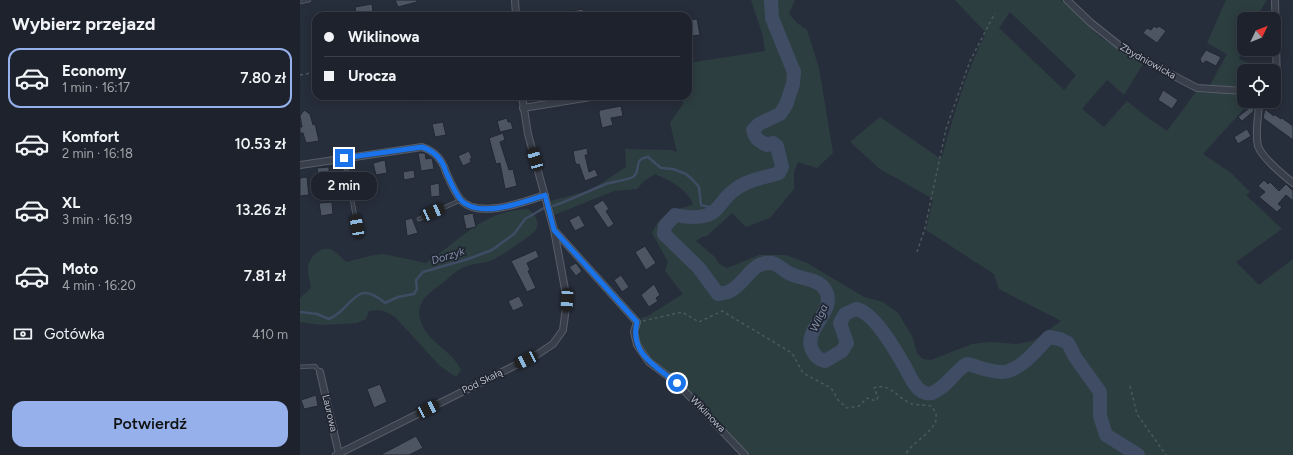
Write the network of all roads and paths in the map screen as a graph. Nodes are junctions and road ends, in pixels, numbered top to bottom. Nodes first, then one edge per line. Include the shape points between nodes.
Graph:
1 (309, 0) edge
2 (515, 0) edge
3 (1067, 0) edge
4 (1275, 0) edge
5 (300, 2) edge
6 (516, 12) edge
7 (995, 13) dead end
8 (1276, 64) edge
9 (312, 73) edge
10 (300, 75) edge
11 (1237, 91) edge
12 (522, 100) edge
13 (573, 100) edge
14 (523, 108) junction
15 (1258, 108) edge
16 (344, 158) junction
17 (300, 165) edge
18 (1293, 183) edge
19 (545, 195) junction
20 (461, 200) junction
21 (419, 219) dead end
22 (357, 226) dead end
23 (554, 230) junction
24 (917, 252) dead end
25 (637, 322) junction
26 (300, 367) edge
27 (320, 372) joint
28 (1130, 386) dead end
29 (338, 454) edge
30 (745, 455) edge
31 (905, 455) edge
32 (1166, 455) edge

1 - 5 lane
2 - 6 street
3 - 11 street, Zbydniowicka via 1125,50 1197,88
4 - 8 street
7 - 24 path via 970,61 946,129 925,228
9 - 10 path
12 - 14 street, Pod Skałą
13 - 14 street
14 - 19 street, Pod Skałą
15 - 18 street via 1259,148
16 - 17 street
16 - 20 street via 422,147 431,150 444,164 453,188
16 - 22 lane
19 - 20 street via 510,206 486,209 470,206
19 - 23 street, Pod Skałą
20 - 21 lane
23 - 25 street
23 - 29 street, Pod Skałą via 567,300 563,330 553,344 538,354
25 - 30 street, Wiklinowa via 634,332 636,345 649,362 677,383
25 - 31 path via 682,312 699,322 722,311 792,353 804,373 832,388 838,400 847,408 859,406 867,398 876,401 878,397 874,388 880,386 913,404 931,406 937,416 934,425
26 - 27 lane via 315,366
27 - 29 street, Laurowa
28 - 32 path via 1136,414

